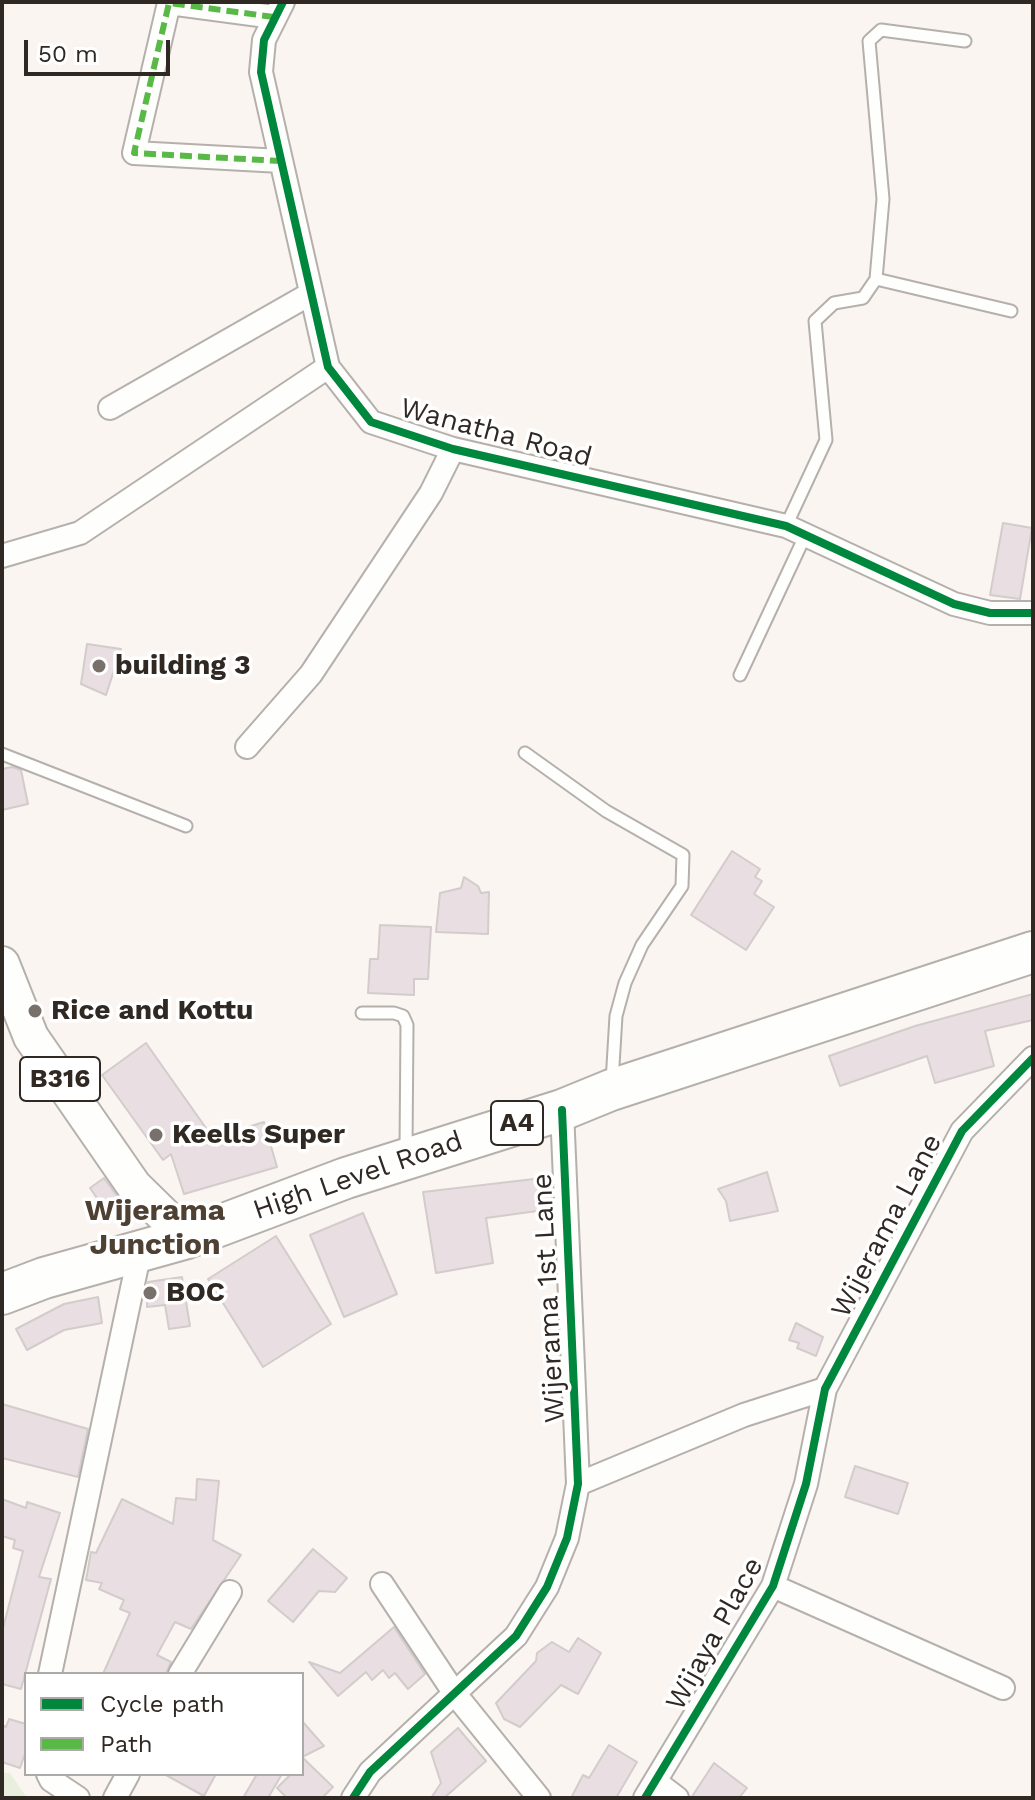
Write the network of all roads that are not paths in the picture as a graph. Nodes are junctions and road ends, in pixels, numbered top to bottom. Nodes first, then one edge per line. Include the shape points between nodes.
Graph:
1 (278, 10) edge
2 (965, 41) dead end
3 (281, 161) junction
4 (876, 279) junction
5 (310, 294) junction
6 (1011, 311) dead end
7 (328, 367) junction
8 (110, 408) dead end
9 (453, 449) junction
10 (795, 531) junction
11 (2, 556) edge
12 (1033, 613) edge
13 (740, 675) dead end
14 (247, 747) dead end
15 (525, 753) dead end
16 (2, 754) edge
17 (186, 826) dead end
18 (1033, 952) edge
19 (2, 964) edge
20 (362, 1013) dead end
21 (1033, 1058) edge
22 (611, 1090) junction
23 (562, 1110) junction
24 (406, 1158) junction
25 (134, 1186) junction
26 (187, 1238) junction
27 (140, 1251) junction
28 (2, 1294) edge
29 (825, 1389) junction
30 (578, 1484) junction
31 (382, 1584) dead end
32 (773, 1586) junction
33 (230, 1592) dead end
34 (50, 1672) edge
35 (181, 1672) edge
36 (1003, 1688) dead end
37 (455, 1694) junction
38 (49, 1776) edge
39 (127, 1776) edge
40 (650, 1790) edge
41 (78, 1798) edge
42 (115, 1798) edge
43 (353, 1798) edge
44 (539, 1798) edge
45 (677, 1798) edge

1 - 3 street, Wanatha Road via 264,40 261,72
1 - 3 street via 169,3 134,153
2 - 4 lane via 881,30 869,41 883,199
3 - 5 street, Wanatha Road
4 - 6 lane
4 - 10 lane via 863,298 834,303 815,321 826,440
5 - 7 street, Wanatha Road
5 - 8 street
7 - 9 street, Wanatha Road via 371,422
7 - 11 street via 80,533
9 - 10 street, Wanatha Road
9 - 14 street via 424,503 311,674
10 - 12 street, Wanatha Road via 954,604 990,613
10 - 13 lane
15 - 22 lane via 606,811 683,855 682,886 642,945 625,983 616,1016
16 - 17 lane
18 - 22 highway, High Level Road / A4
19 - 25 main road, B316 via 31,1037
20 - 24 lane via 394,1013 407,1025
21 - 29 street, Wijerama Lane via 962,1131
22 - 23 highway, High Level Road / A4
23 - 24 highway, High Level Road / A4
23 - 30 street, Wijerama 1st Lane
24 - 26 highway, High Level Road / A4
25 - 26 main road, B316
25 - 27 main road, B316
26 - 27 highway, High Level Road / A4
27 - 28 highway, High Level Road / A4
27 - 34 street
29 - 30 street via 744,1415
29 - 32 street, Wijaya Place via 806,1484
30 - 37 street, Wijerama 1st Lane via 567,1538 547,1587 516,1636
31 - 37 street
32 - 36 street
32 - 40 street, Wijaya Place
33 - 35 street
37 - 43 street, Wijerama 1st Lane via 370,1772
37 - 44 street
38 - 41 street
39 - 42 street
40 - 45 street

